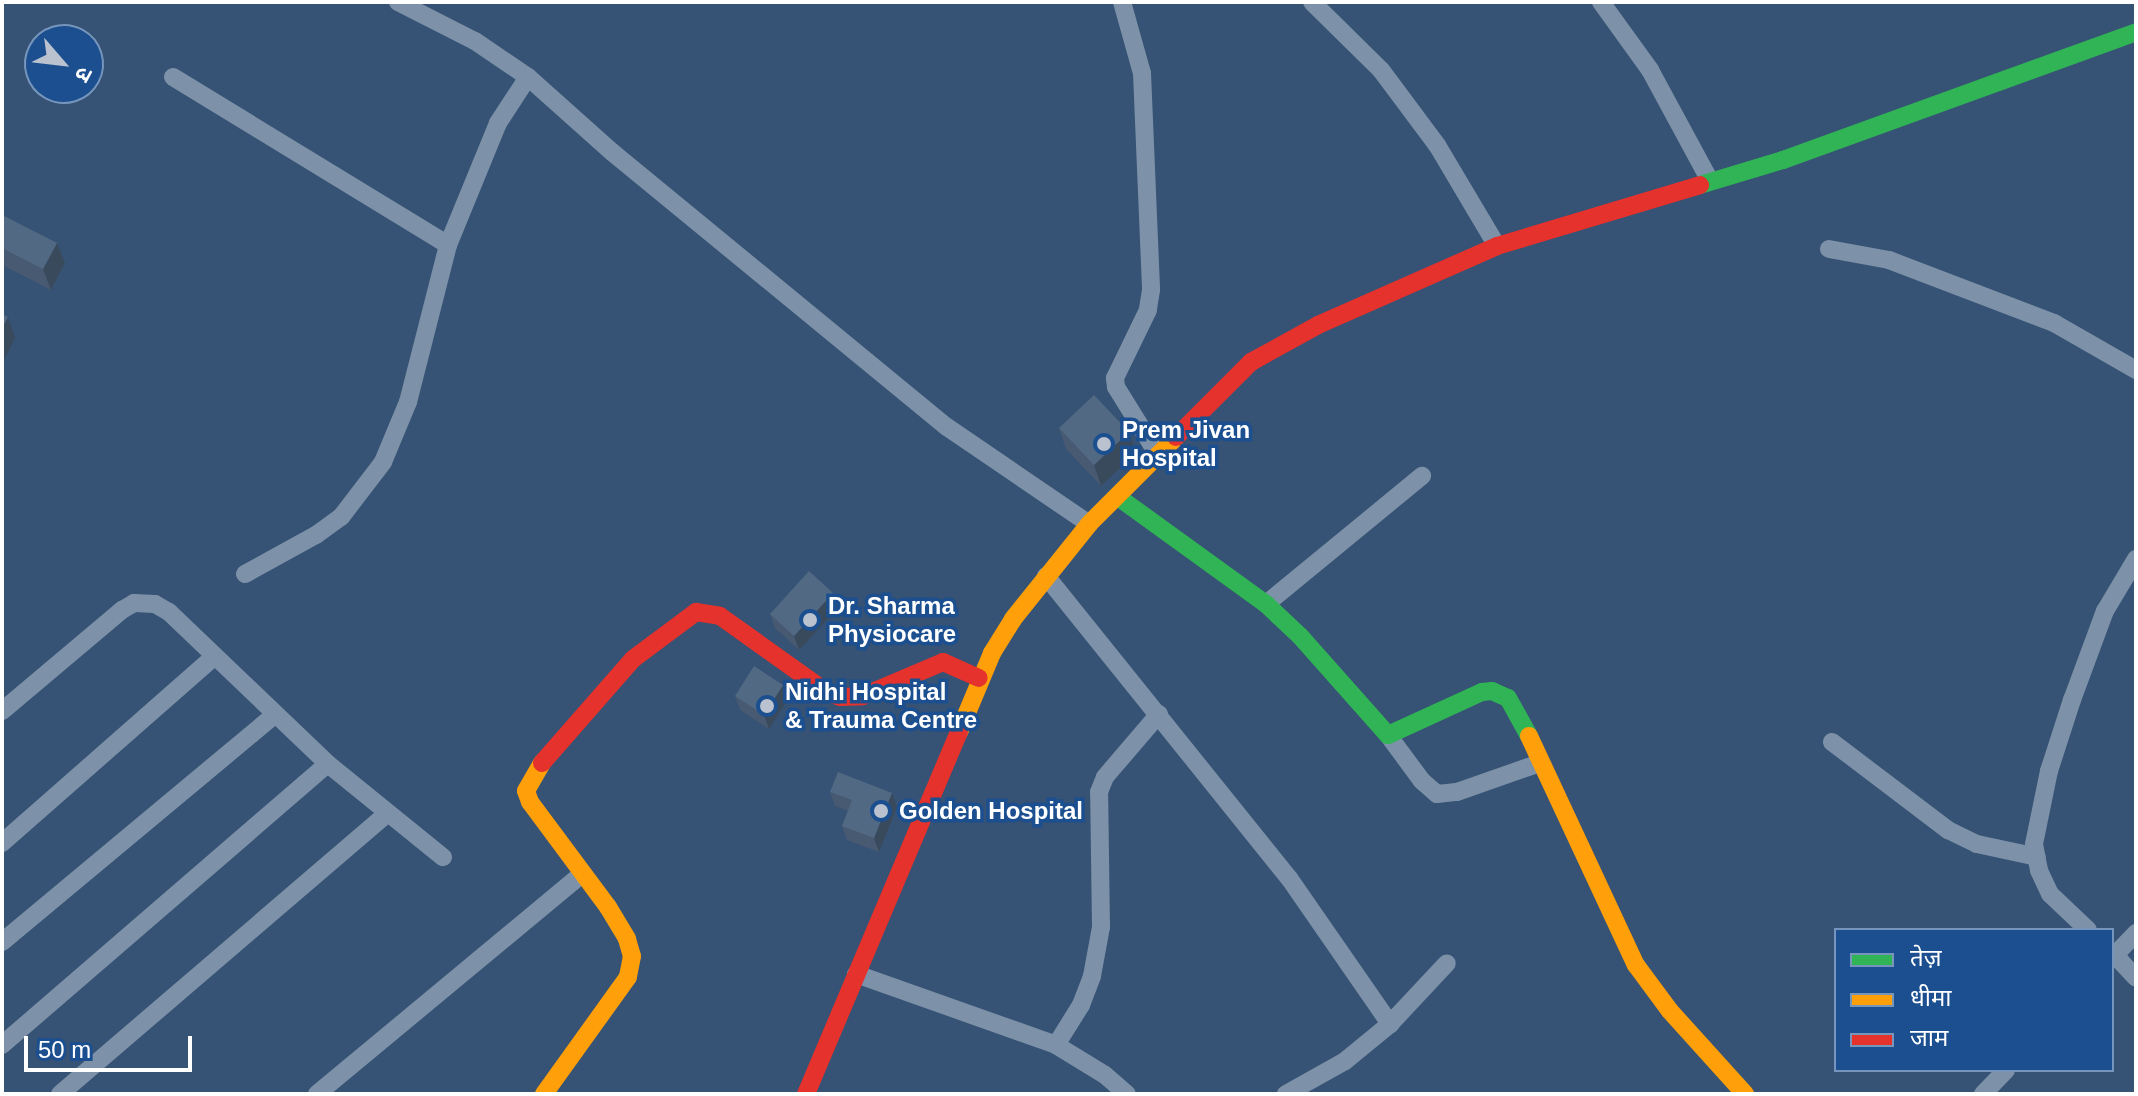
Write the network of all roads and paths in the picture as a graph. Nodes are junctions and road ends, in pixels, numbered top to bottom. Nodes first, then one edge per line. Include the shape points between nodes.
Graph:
1 (399, 2) edge
2 (1122, 2) edge
3 (1312, 2) edge
4 (1601, 2) edge
5 (2136, 32) edge
6 (173, 77) dead end
7 (528, 77) junction
8 (1710, 181) junction
9 (448, 245) junction
10 (1497, 246) junction
11 (1829, 249) dead end
12 (2136, 370) edge
13 (1157, 453) junction
14 (1422, 476) dead end
15 (1118, 497) junction
16 (1089, 524) junction
17 (2136, 559) edge
18 (245, 574) dead end
19 (1046, 576) junction
20 (1266, 604) junction
21 (214, 657) junction
22 (979, 678) junction
23 (2, 711) edge
24 (1159, 714) junction
25 (274, 715) junction
26 (1388, 735) junction
27 (1832, 742) dead end
28 (1540, 763) junction
29 (328, 764) junction
30 (387, 814) junction
31 (2, 843) edge
32 (443, 857) dead end
33 (2037, 857) junction
34 (582, 874) junction
35 (2086, 928) edge
36 (2136, 933) edge
37 (2, 942) edge
38 (2114, 954) edge
39 (2114, 956) edge
40 (1447, 963) dead end
41 (856, 974) junction
42 (2136, 978) edge
43 (1390, 1024) junction
44 (2, 1045) edge
45 (1056, 1045) junction
46 (2004, 1072) edge
47 (60, 1094) edge
48 (317, 1094) edge
49 (544, 1094) edge
50 (806, 1094) edge
51 (1127, 1094) edge
52 (1286, 1094) edge
53 (1745, 1094) edge
54 (1983, 1094) edge

1 - 7 street via 475,41
2 - 13 street via 1142,73 1151,290 1148,310 1115,378
3 - 10 street via 1381,70 1437,145
4 - 8 street via 1650,70
5 - 8 street via 1783,160
6 - 9 street
7 - 9 street via 498,123
7 - 16 street via 947,427
8 - 10 street
9 - 18 street via 408,402 383,462 341,517
10 - 13 street via 1318,325 1251,362
11 - 12 street via 1889,260 2054,323
13 - 15 street
14 - 20 street
15 - 16 street
15 - 20 street
16 - 19 street
17 - 33 street via 2105,611 2072,700 2049,771 2034,844
19 - 22 street
19 - 24 street
20 - 26 street
21 - 23 street via 169,612 145,601 134,603
21 - 25 street
21 - 31 street
22 - 34 street via 943,662 863,696 840,697 720,616 696,612 633,659 529,780 530,802
22 - 41 street
24 - 43 street via 1289,878
24 - 45 street via 1105,777 1099,792 1101,927 1087,990
25 - 29 street
25 - 37 street
26 - 28 street via 1437,794
26 - 28 street via 1492,691 1516,709
27 - 33 street via 1948,830 1977,844
28 - 53 street via 1636,965
29 - 30 street
29 - 44 street
30 - 32 street
30 - 47 street
33 - 35 street via 2050,894
34 - 48 street
34 - 49 street via 627,939 631,966
36 - 38 street
39 - 42 street
40 - 43 street
41 - 45 street
41 - 50 street
43 - 52 street via 1345,1061
45 - 51 street
46 - 54 street

